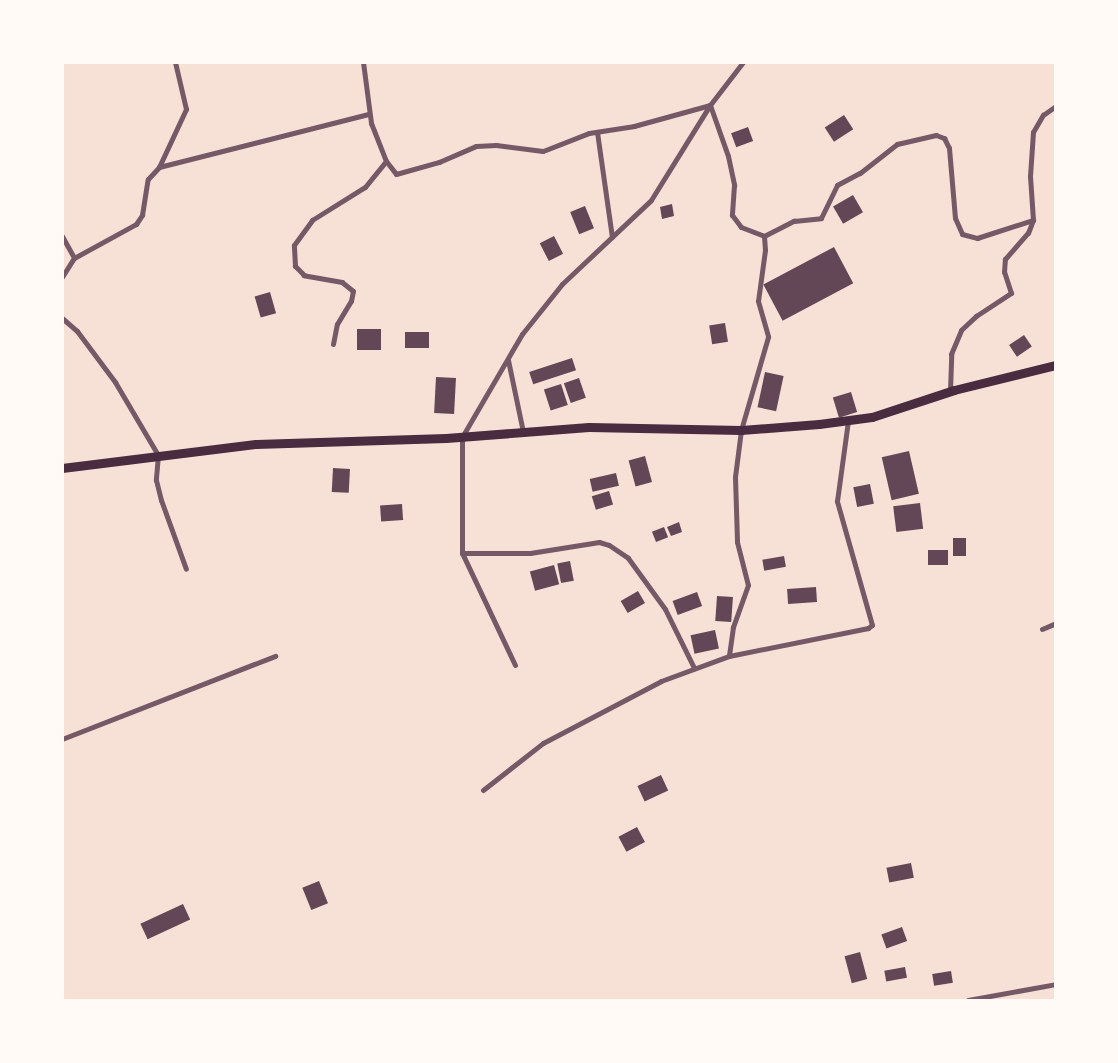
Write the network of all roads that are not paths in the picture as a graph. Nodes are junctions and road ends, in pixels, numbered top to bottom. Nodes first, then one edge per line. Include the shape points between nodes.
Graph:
1 (176, 62) edge
2 (364, 62) edge
3 (743, 62) edge
4 (710, 105) junction
5 (1056, 106) edge
6 (369, 114) junction
7 (598, 132) junction
8 (386, 161) junction
9 (159, 168) junction
10 (1033, 220) junction
11 (62, 236) edge
12 (764, 236) junction
13 (612, 237) junction
14 (74, 258) junction
15 (62, 277) edge
16 (62, 318) edge
17 (334, 344) dead end
18 (508, 360) junction
19 (1056, 365) edge
20 (950, 392) junction
21 (848, 421) junction
22 (741, 430) junction
23 (523, 432) junction
24 (462, 437) junction
25 (158, 455) junction
26 (62, 468) edge
27 (462, 553) junction
28 (186, 569) dead end
29 (1056, 622) edge
30 (1042, 629) dead end
31 (275, 656) dead end
32 (729, 656) junction
33 (515, 665) dead end
34 (694, 668) junction
35 (62, 739) edge
36 (483, 790) dead end
37 (1056, 984) edge
38 (968, 1000) edge

1 - 9 street via 186,109
2 - 6 street
3 - 4 street
4 - 7 street via 634,126
4 - 12 street via 728,156 734,185 732,215 741,227
4 - 13 street via 651,200
5 - 10 street via 1043,114 1033,132 1030,176
6 - 8 street
6 - 9 street
7 - 8 street via 543,151 476,146 400,175 393,173
7 - 13 street
8 - 17 street via 364,187 312,220 294,245 295,266 304,275 342,282 353,291 334,334
9 - 14 street via 148,178 142,216 136,224
10 - 12 street via 977,238 962,234 956,218 948,148 944,138 936,136 897,144 860,173 837,184 821,218 794,221
10 - 20 street via 1028,233 1005,258 1004,272 1011,293 976,316 955,342
11 - 14 street
12 - 22 street via 765,261 758,301 768,337
13 - 18 street via 562,284 522,334
14 - 15 street
16 - 25 street via 77,331 115,382
18 - 23 street
18 - 24 street
19 - 20 main road
20 - 21 main road via 872,417
21 - 22 main road
21 - 32 street via 837,501 872,624 868,628
22 - 23 main road via 589,427
22 - 32 street via 734,497 737,542 748,585 733,627
23 - 24 main road
24 - 25 main road via 256,444
24 - 27 street
25 - 26 main road
25 - 28 street via 156,480
27 - 33 street
27 - 34 street via 530,553 599,542 609,545 628,558 665,608
29 - 30 street
31 - 35 street
32 - 34 street
34 - 36 street via 661,681 543,743
37 - 38 street

